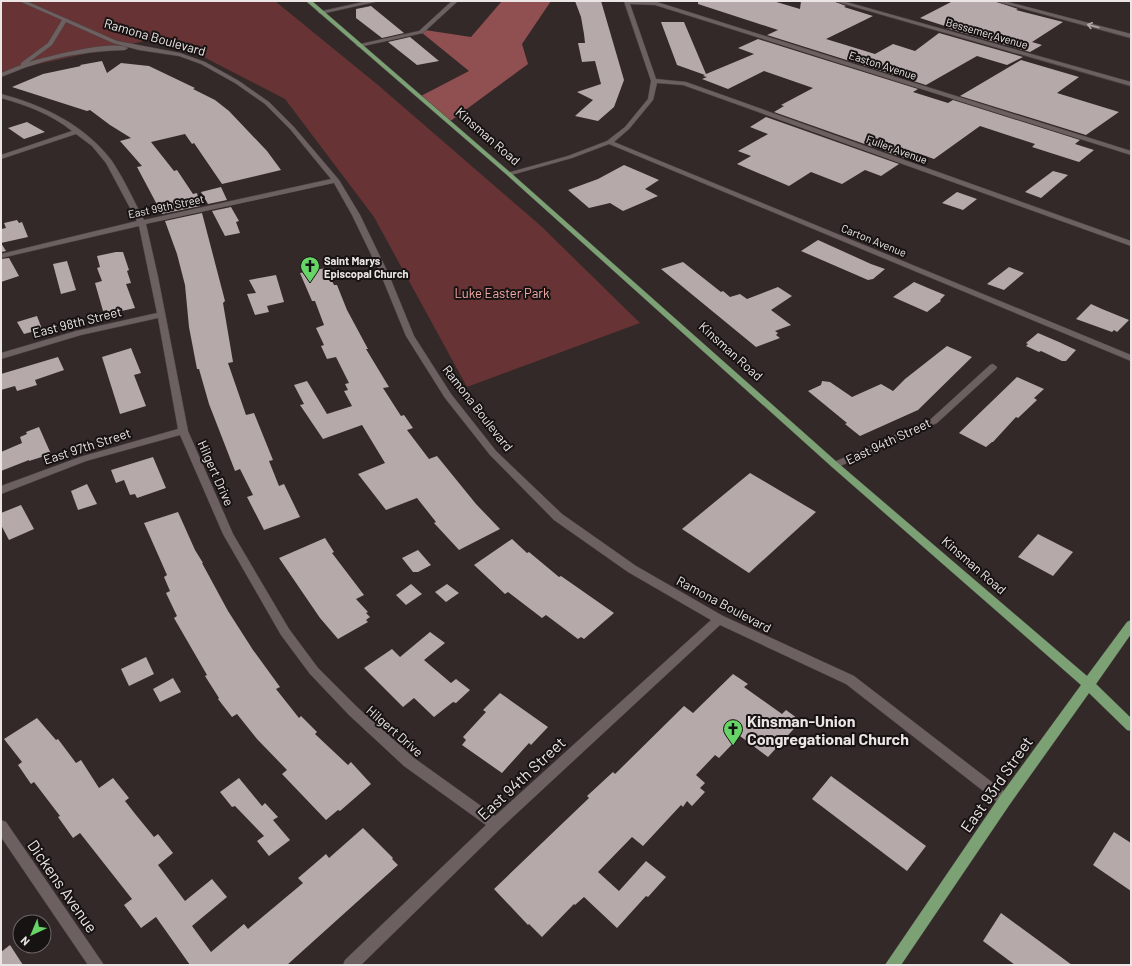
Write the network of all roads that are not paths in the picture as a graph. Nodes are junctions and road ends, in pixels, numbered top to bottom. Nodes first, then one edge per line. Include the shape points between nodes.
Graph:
1 (22, 1) edge
2 (309, 1) edge
3 (376, 1) edge
4 (455, 1) edge
5 (837, 1) edge
6 (998, 1) edge
7 (628, 2) edge
8 (321, 12) junction
9 (64, 21) junction
10 (1131, 36) edge
11 (360, 45) junction
12 (139, 48) junction
13 (18, 67) junction
14 (1, 75) edge
15 (654, 81) junction
16 (1131, 84) edge
17 (1, 96) edge
18 (77, 131) junction
19 (609, 142) junction
20 (1131, 153) edge
21 (1, 157) edge
22 (509, 174) junction
23 (336, 180) junction
24 (142, 223) junction
25 (1131, 244) edge
26 (1, 256) edge
27 (161, 314) junction
28 (1, 356) edge
29 (1131, 358) edge
30 (992, 366) dead end
31 (183, 430) junction
32 (835, 465) junction
33 (1, 490) edge
34 (719, 619) junction
35 (1131, 625) edge
36 (1089, 685) junction
37 (1131, 726) edge
38 (1005, 800) junction
39 (496, 824) junction
40 (1, 826) edge
41 (97, 965) edge
42 (350, 965) edge
43 (892, 965) edge

1 - 9 street, Ramona Boulevard
2 - 8 main road, Kinsman Road
3 - 8 street
4 - 11 street via 421,32
5 - 16 street, Bessemer Avenue
10 -> 6 street
7 - 15 street
7 - 20 street, Easton Avenue via 655,3
8 - 11 main road, Kinsman Road
9 - 12 street, Ramona Boulevard via 114,42
9 - 13 street via 50,44
11 - 22 main road, Kinsman Road
12 - 13 street via 107,48 80,52
12 - 23 street, Ramona Boulevard via 180,55 203,63 237,82 267,103
13 - 14 street
15 - 19 street via 651,99 627,128
15 - 25 street, Fuller Avenue via 684,83
17 - 18 street, Hilgert Drive via 51,114
18 - 21 street
18 - 24 street, Hilgert Drive via 94,144 109,162
19 - 22 street via 570,157
19 - 29 street, Carton Avenue
22 - 32 main road, Kinsman Road
23 - 24 street, East 99th Street
23 - 34 street, Ramona Boulevard via 376,255 410,336 448,396 494,453 558,517 632,569
24 - 26 street, East 99th Street
24 - 27 street, Hilgert Drive
27 - 28 street, East 98th Street via 79,333
27 - 31 street, Hilgert Drive
30 - 32 street, East 94th Street via 934,421
31 - 33 street, East 97th Street via 83,459
31 - 39 street, Hilgert Drive via 228,534 285,632 314,671 353,712 409,762
32 - 36 main road, Kinsman Road
34 - 38 street, Ramona Boulevard via 850,680
34 - 39 street, East 94th Street
35 - 36 main road, East 93rd Street
36 - 37 main road, Kinsman Road
36 - 38 main road, East 93rd Street
38 - 43 main road, East 93rd Street
39 - 42 street, East 94th Street
40 - 41 street, Dickens Avenue

